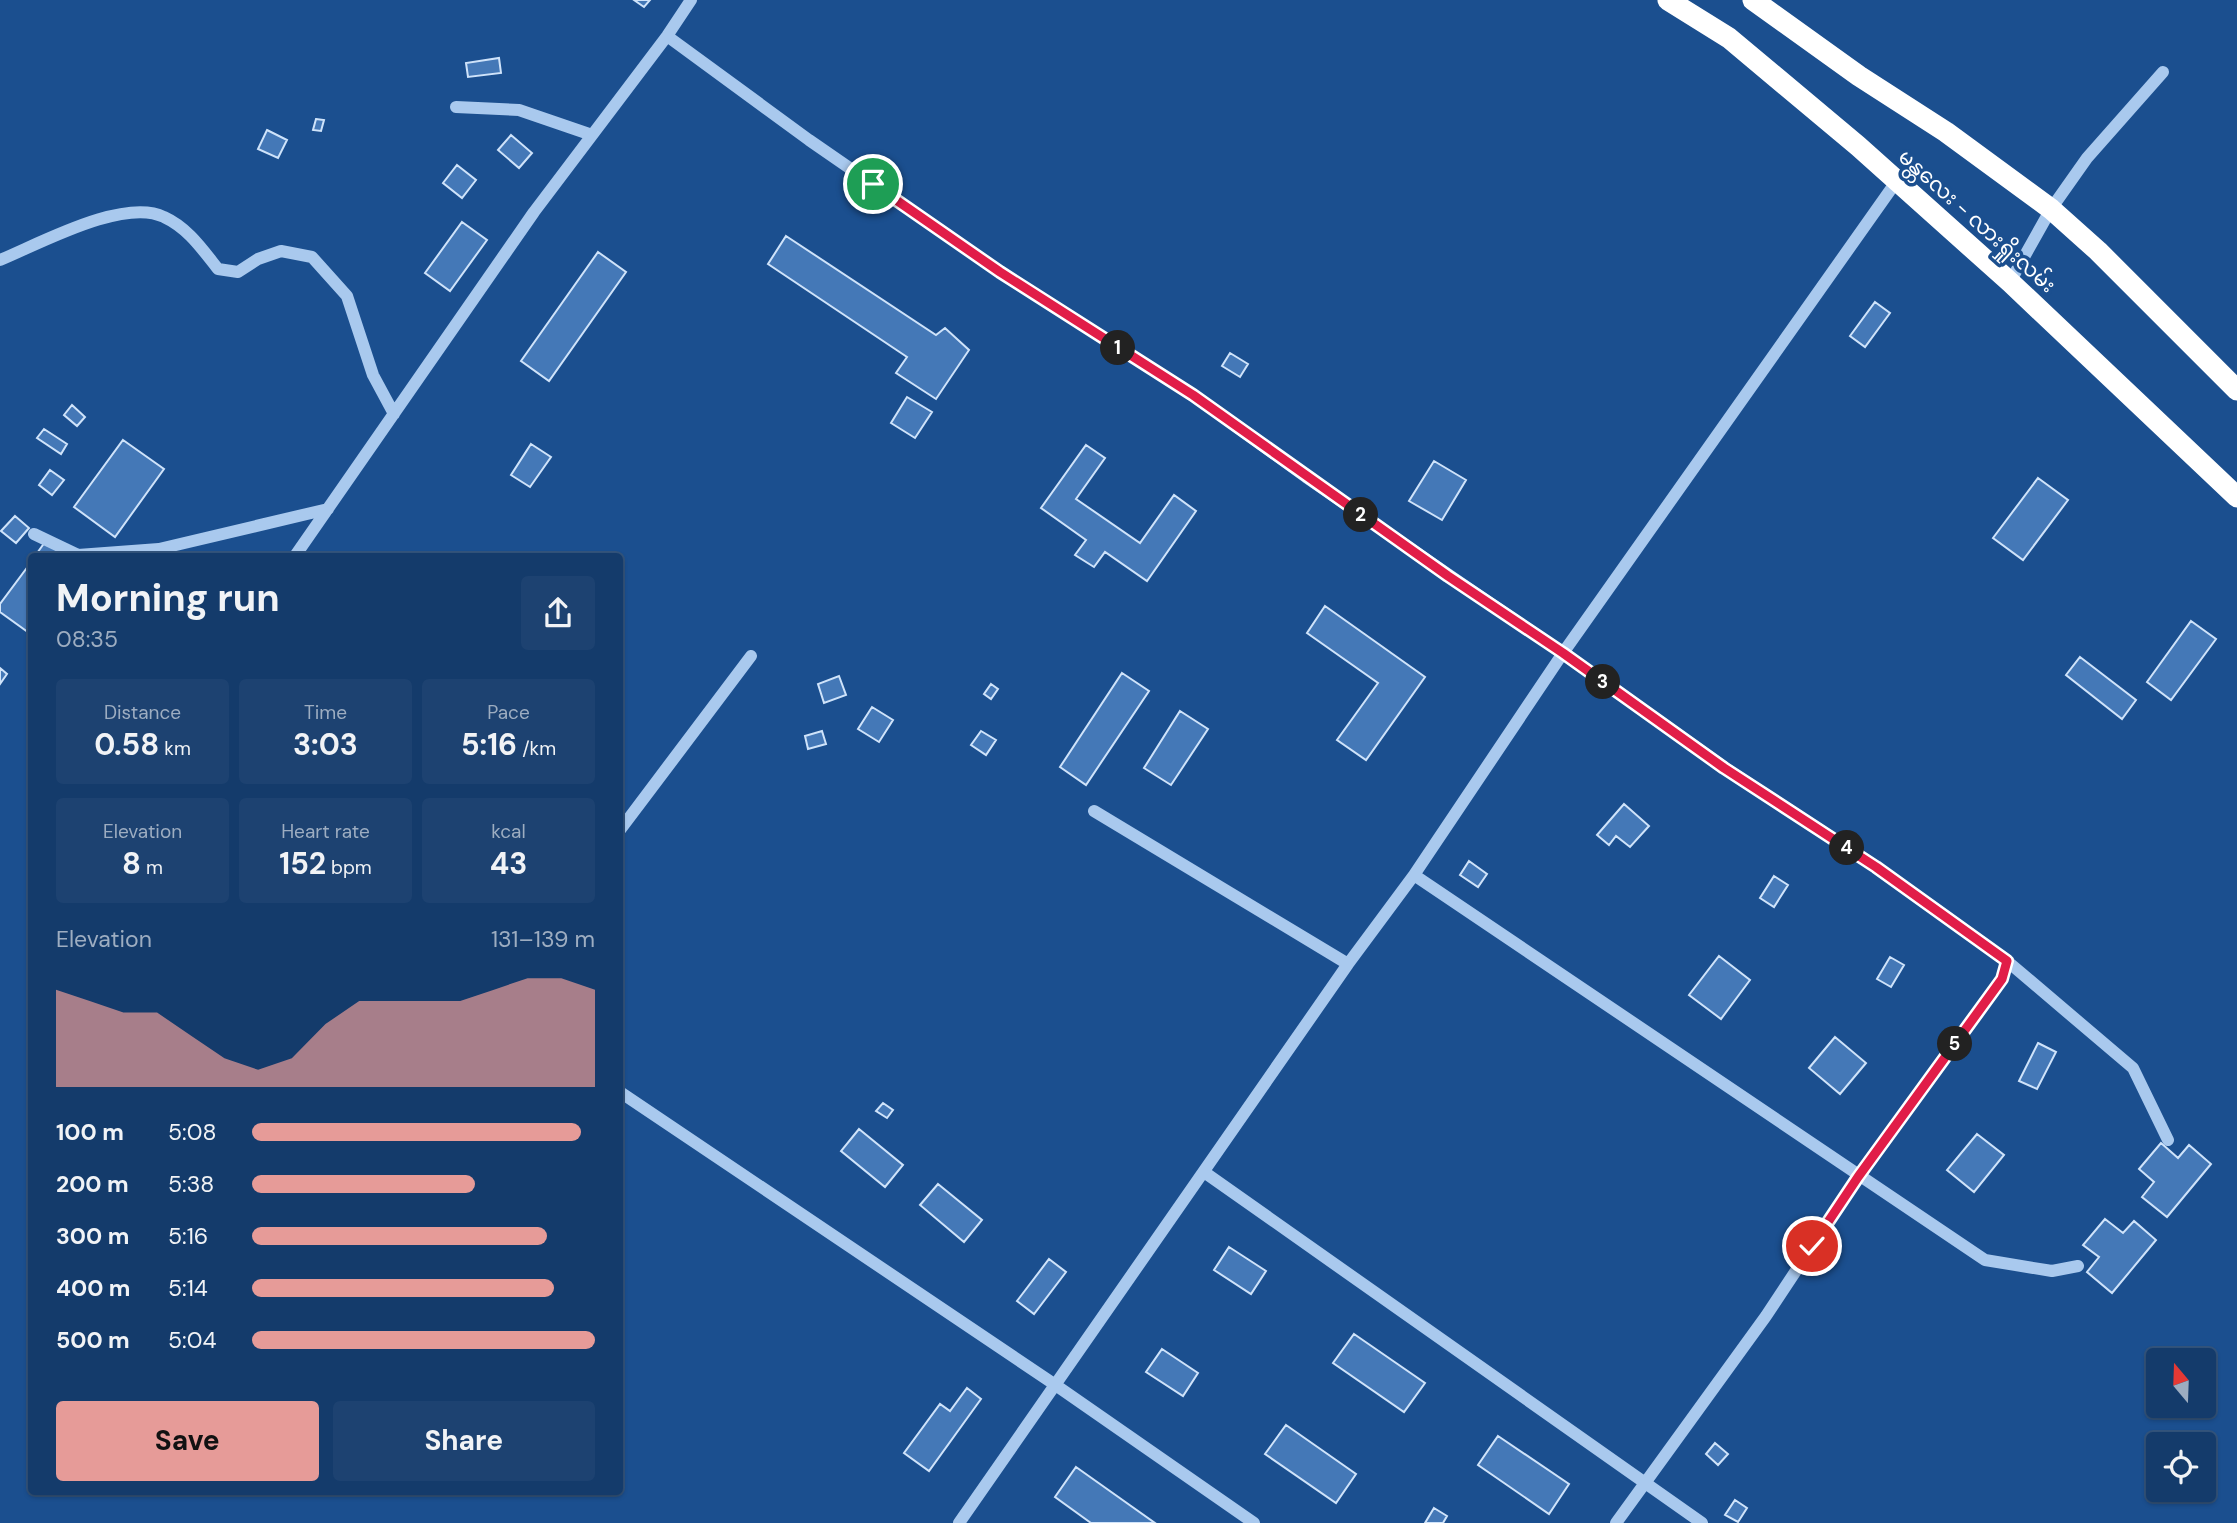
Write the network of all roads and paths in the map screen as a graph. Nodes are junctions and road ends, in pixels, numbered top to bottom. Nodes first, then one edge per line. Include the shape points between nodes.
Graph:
1 (691, 0) edge
2 (1668, 0) edge
3 (1753, 0) edge
4 (667, 36) junction
5 (2163, 72) dead end
6 (456, 107) dead end
7 (592, 135) junction
8 (1896, 182) junction
9 (2051, 209) junction
10 (0, 260) edge
11 (2010, 282) junction
12 (2237, 390) edge
13 (394, 414) junction
14 (2237, 497) edge
15 (328, 509) junction
16 (34, 534) dead end
17 (74, 553) edge
18 (105, 553) edge
19 (297, 553) edge
20 (1563, 653) junction
21 (751, 656) dead end
22 (1094, 811) dead end
23 (623, 826) edge
24 (1414, 874) junction
25 (2007, 961) junction
26 (1348, 964) junction
27 (623, 1094) edge
28 (2168, 1140) dead end
29 (1204, 1172) junction
30 (1858, 1177) junction
31 (2078, 1266) dead end
32 (1054, 1384) junction
33 (1645, 1483) junction
34 (959, 1523) edge
35 (1254, 1523) edge
36 (1616, 1523) edge
37 (1702, 1523) edge

1 - 4 street
2 - 8 highway, မန္တလေး - လားရှိုးလမ်း via 1729,38
3 - 9 highway, မန္တလေး - လားရှိုးလမ်း
4 - 7 street
4 - 20 street via 1000,272 1193,395
5 - 9 street via 2087,158
6 - 7 street via 519,110
7 - 13 street
8 - 11 highway, မန္တလေး - လားရှိုးလမ်း
8 - 20 street
9 - 11 street
9 - 12 highway, မန္တလေး - လားရှိုးလမ်း
10 - 13 street via 70,228 132,211 163,215 192,236 218,269 238,272 281,251 312,257 347,296 373,375
11 - 14 highway, မန္တလေး - လားရှိုးလမ်း
13 - 15 street
15 - 18 street via 159,549
15 - 19 street
16 - 17 street
20 - 24 street
20 - 25 street
21 - 23 street
22 - 26 street
24 - 26 street
24 - 30 street
25 - 28 street via 2133,1068
25 - 30 street via 2002,979
26 - 29 street
27 - 32 street
29 - 32 street
29 - 33 street
30 - 31 street via 1985,1260 2052,1271
30 - 33 street via 1766,1316
32 - 34 street
32 - 35 street
33 - 36 street
33 - 37 street

